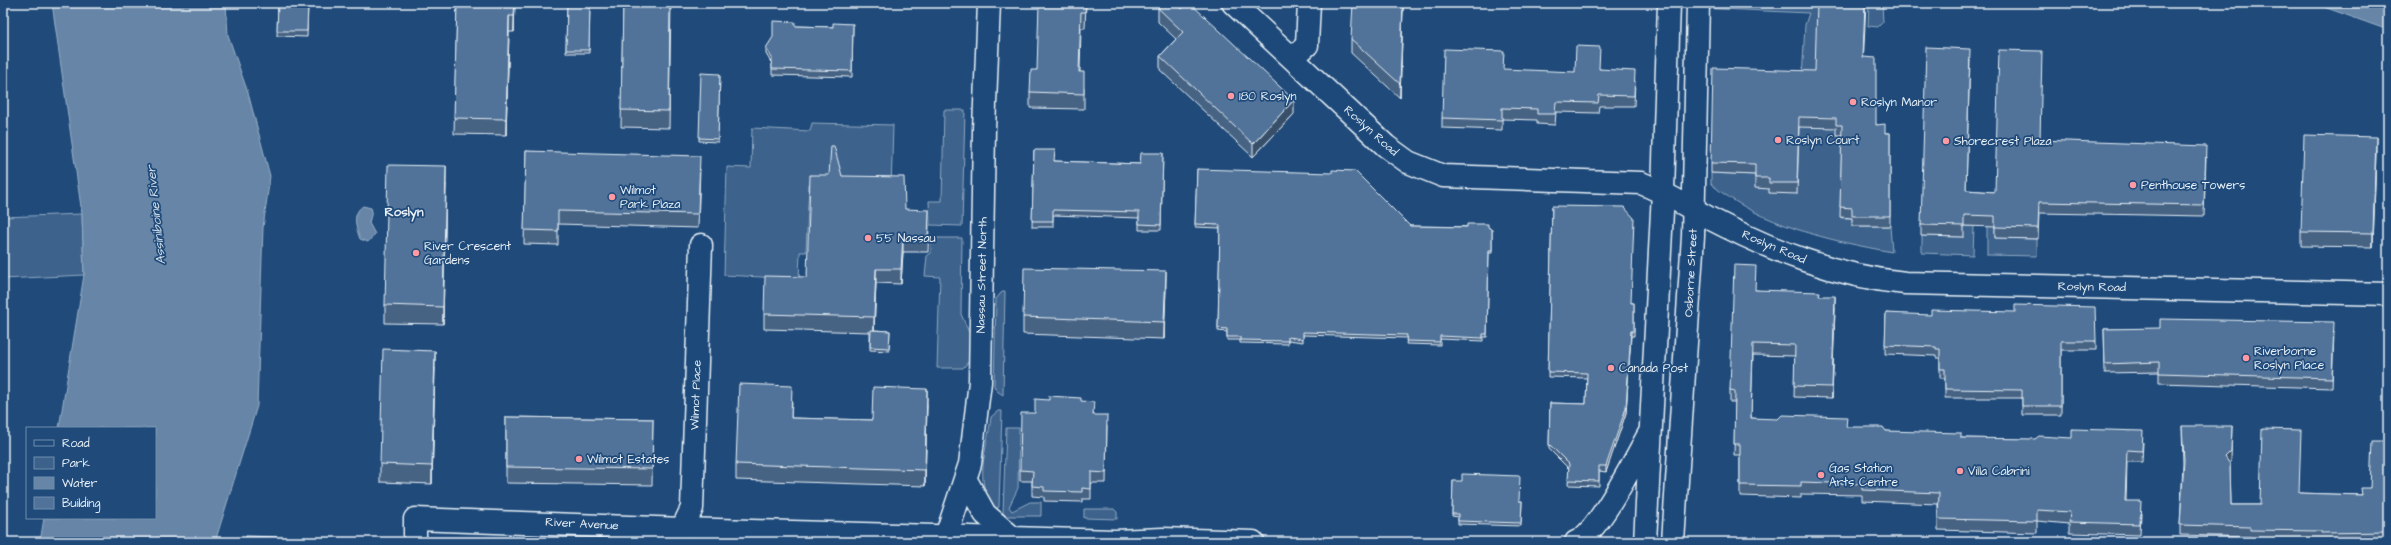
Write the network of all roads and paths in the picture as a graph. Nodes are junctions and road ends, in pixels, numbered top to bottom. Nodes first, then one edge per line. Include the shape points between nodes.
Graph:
1 (989, 3) edge
2 (1233, 3) edge
3 (1309, 3) edge
4 (1669, 3) edge
5 (1698, 3) edge
6 (1293, 58) junction
7 (1663, 192) junction
8 (1694, 209) junction
9 (701, 245) dead end
10 (2388, 294) edge
11 (1651, 432) junction
12 (966, 480) junction
13 (680, 536) edge
14 (1013, 538) junction
15 (945, 539) edge
16 (1163, 541) edge
17 (414, 542) edge
18 (1253, 542) edge
19 (1576, 542) edge
20 (1646, 542) edge
21 (1673, 542) edge

1 - 12 street, Nassau Street North via 984,129 980,382 973,448
2 - 6 street, Roslyn Road
3 - 6 street via 1307,45
4 - 7 street
5 - 8 street, Osborne Street
6 - 7 street, Roslyn Road via 1386,146 1408,162 1431,173 1453,177 1641,183
7 - 8 street, Roslyn Road
7 - 11 street
8 - 10 street, Roslyn Road via 1739,233 1802,260 1837,271 1881,280 1912,283
8 - 21 street, Osborne Street
9 - 13 street, Wilmot Place via 692,508
11 - 19 street via 1596,524 1582,540
11 - 20 street
12 - 14 street via 985,514
12 - 15 street, Nassau Street North
13 - 15 street, River Avenue
13 - 17 street, River Avenue via 415,519
14 - 15 street, River Avenue
14 - 16 street, River Avenue
16 - 18 street, River Avenue

